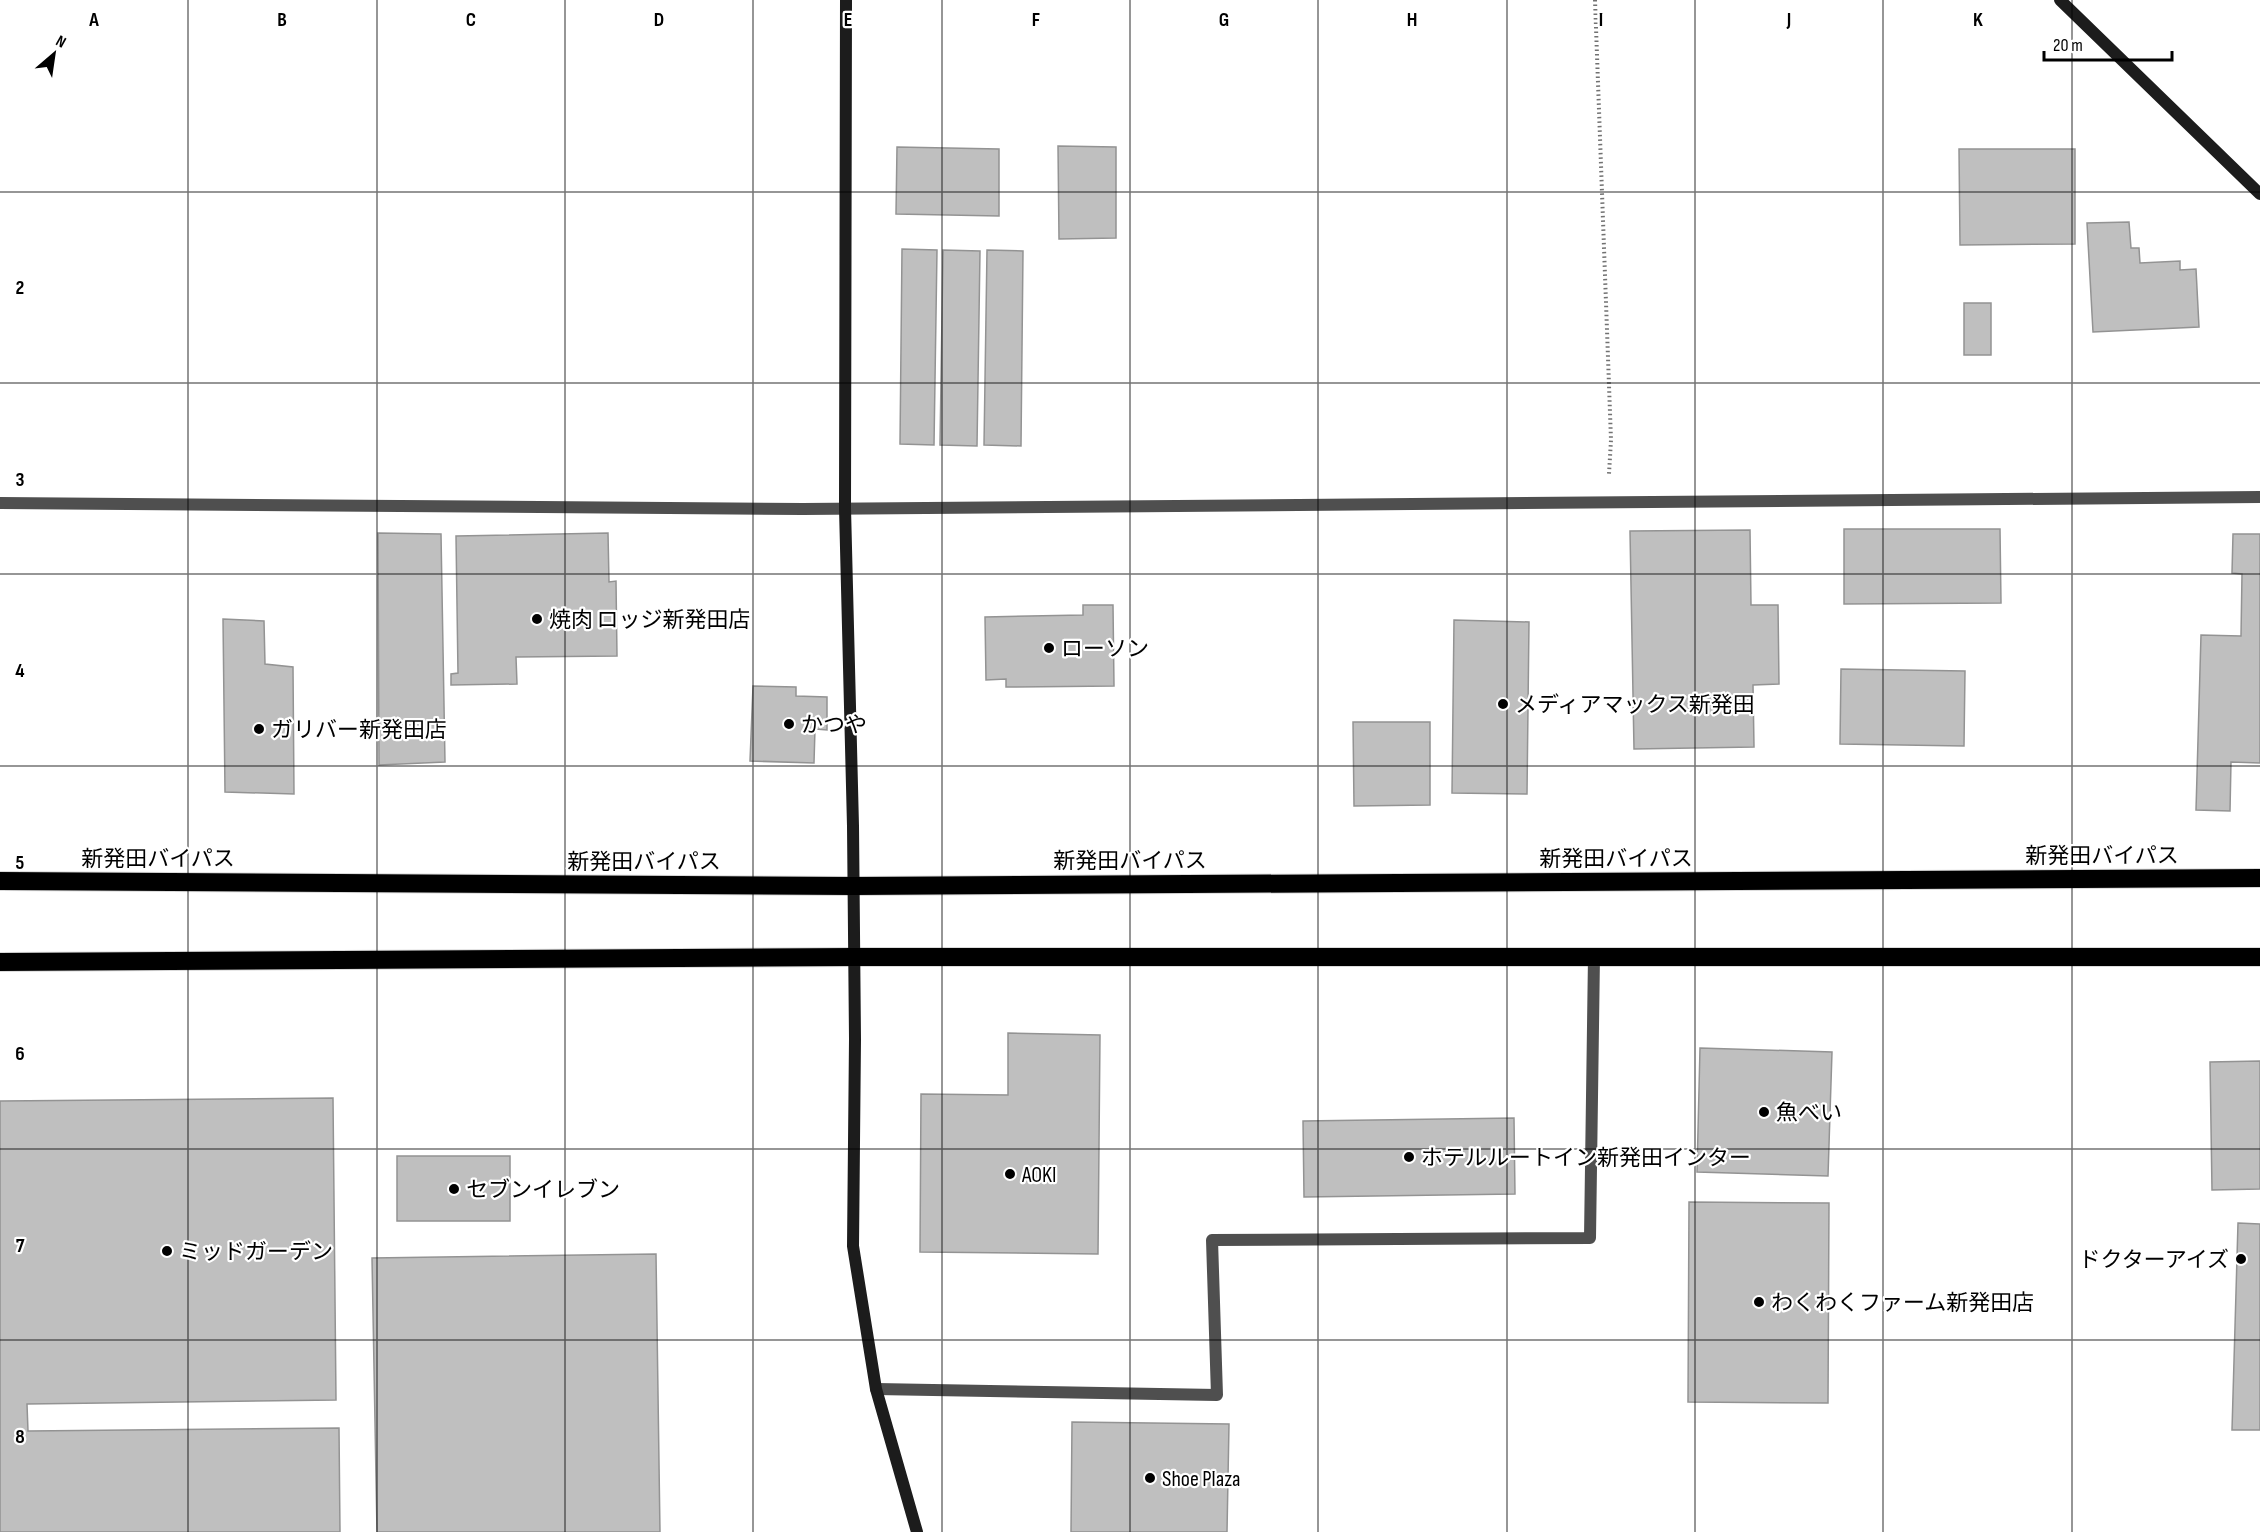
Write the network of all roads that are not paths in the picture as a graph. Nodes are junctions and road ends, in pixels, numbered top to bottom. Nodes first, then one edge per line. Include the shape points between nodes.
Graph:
1 (846, 0) edge
2 (2060, 0) edge
3 (2260, 194) edge
4 (2260, 497) edge
5 (0, 503) edge
6 (845, 508) junction
7 (2260, 878) edge
8 (0, 881) edge
9 (853, 886) junction
10 (1594, 956) junction
11 (854, 957) junction
12 (2260, 957) edge
13 (0, 962) edge
14 (876, 1389) junction
15 (917, 1532) edge

1 - 6 street
2 - 3 street
4 - 6 street
5 - 6 street
6 - 9 street
7 - 9 highway, 新発田バイパス
8 - 9 highway, 新発田バイパス
9 - 11 street
10 - 11 highway
10 - 12 highway
10 - 14 street via 1590,1238 1212,1240 1217,1395
11 - 13 highway
11 - 14 street via 853,1246
14 - 15 street

